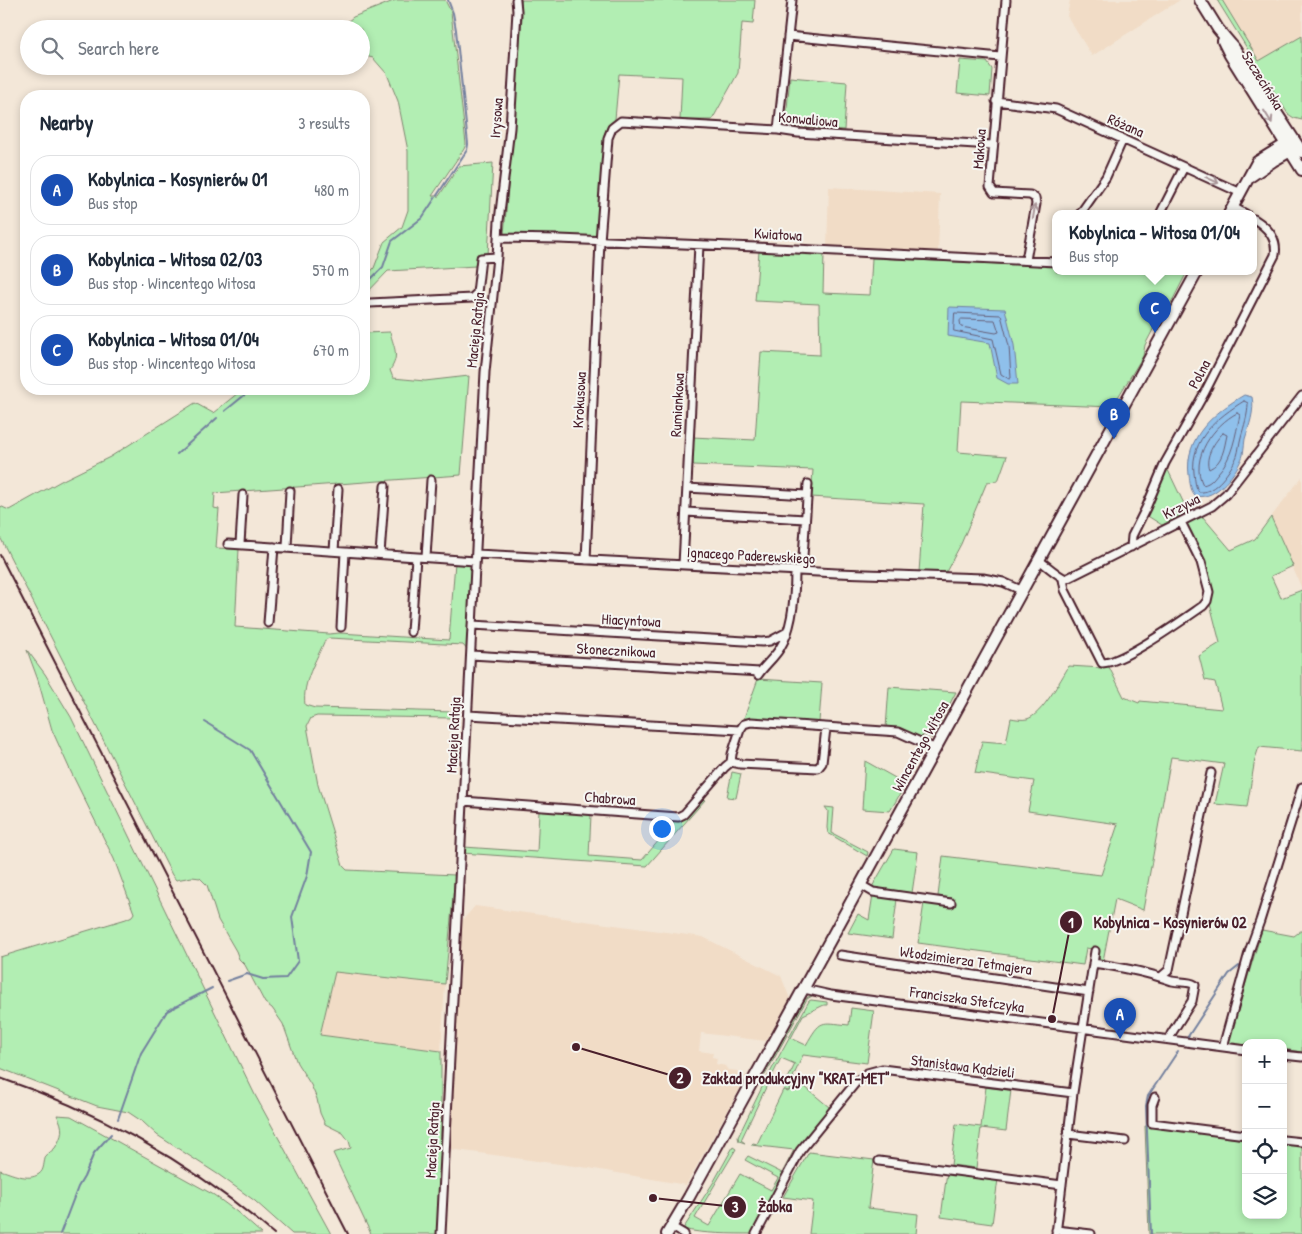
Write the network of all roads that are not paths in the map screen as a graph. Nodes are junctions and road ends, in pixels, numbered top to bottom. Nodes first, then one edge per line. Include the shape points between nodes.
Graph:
1 (516, 0) edge
2 (792, 0) edge
3 (1006, 0) edge
4 (1200, 0) edge
5 (788, 36) junction
6 (1000, 57) junction
7 (996, 101) junction
8 (621, 121) joint
9 (778, 130) junction
10 (1124, 139) junction
11 (1296, 144) edge
12 (992, 145) junction
13 (1184, 167) junction
14 (1302, 170) edge
15 (1240, 193) junction
16 (1083, 210) edge
17 (1162, 210) edge
18 (1231, 210) edge
19 (1257, 221) edge
20 (498, 238) junction
21 (600, 241) junction
22 (699, 246) junction
23 (497, 257) junction
24 (1026, 260) junction
25 (1052, 262) edge
26 (1194, 275) edge
27 (370, 303) dead end
28 (1302, 396) edge
29 (431, 480) dead end
30 (808, 484) dead end
31 (385, 486) dead end
32 (687, 488) junction
33 (338, 489) dead end
34 (290, 491) dead end
35 (243, 495) dead end
36 (807, 495) junction
37 (686, 512) junction
38 (805, 520) junction
39 (1181, 522) junction
40 (228, 544) dead end
41 (240, 544) junction
42 (274, 547) junction
43 (287, 547) junction
44 (1131, 547) junction
45 (334, 551) junction
46 (345, 552) junction
47 (380, 554) junction
48 (416, 556) junction
49 (426, 557) junction
50 (475, 557) junction
51 (586, 560) junction
52 (1039, 560) junction
53 (683, 565) junction
54 (798, 571) junction
55 (1063, 579) junction
56 (1023, 591) junction
57 (268, 623) dead end
58 (472, 625) junction
59 (341, 626) dead end
60 (410, 632) dead end
61 (787, 632) junction
62 (471, 655) junction
63 (468, 715) junction
64 (826, 728) junction
65 (740, 730) junction
66 (936, 749) junction
67 (731, 762) junction
68 (1211, 773) dead end
69 (1302, 787) edge
70 (462, 801) junction
71 (861, 885) junction
72 (951, 902) dead end
73 (1095, 951) dead end
74 (840, 955) dead end
75 (1093, 963) junction
76 (1162, 976) junction
77 (804, 990) junction
78 (1089, 992) junction
79 (1083, 1028) junction
80 (1170, 1039) junction
81 (1223, 1046) junction
82 (1242, 1049) edge
83 (1287, 1055) edge
84 (1302, 1057) edge
85 (1073, 1093) junction
86 (1155, 1097) dead end
87 (1068, 1134) junction
88 (1242, 1134) edge
89 (1287, 1140) edge
90 (1125, 1141) dead end
91 (1302, 1142) edge
92 (879, 1161) dead end
93 (1062, 1184) junction
94 (670, 1230) edge
95 (1056, 1232) edge
96 (441, 1234) edge
97 (684, 1234) edge
98 (756, 1234) edge
99 (1091, 1234) edge

1 - 20 street, Irysowa via 518,11 510,128
2 - 5 street
3 - 6 street, Makowa
4 - 11 street, Szczecińska via 1230,55
5 - 6 street
5 - 9 street
6 - 7 street, Makowa
7 - 10 street, Różana via 1056,108
7 - 12 street, Makowa
8 - 9 street, Konwaliowa
8 - 21 street, Krokusowa via 612,128 608,138
9 - 12 street, Konwaliowa
10 - 13 street, Różana
10 - 16 street via 1106,177
11 - 14 street, Szczecińska
11 - 15 street via 1249,178
24 -> 12 street, Makowa via 1036,201 1030,195 991,192
13 -> 15 street, Różana
13 - 17 street
15 - 18 street
19 - 44 street, Polna via 1276,241 1275,255 1165,463 1132,536
20 - 21 street, Kwiatowa
20 - 23 street, Macieja Rataja
21 - 22 street, Kwiatowa
21 - 51 street, Krokusowa
22 - 24 street, Kwiatowa
22 - 32 street, Rumiankowa
23 - 27 street via 480,258 477,292 472,298
23 - 50 street, Macieja Rataja via 485,372
24 - 25 street, Kwiatowa
26 - 52 street, Wincentego Witosa
28 - 39 street, Krzywa via 1226,494 1212,506
29 - 49 street
30 - 36 street
31 - 47 street
32 - 36 street
32 - 37 street, Rumiankowa
33 - 45 street
34 - 43 street
35 - 41 street
36 - 38 street
37 - 38 street
37 - 53 street, Rumiankowa
38 - 54 street
39 - 44 street, Krzywa
39 - 55 street via 1201,562 1209,592 1207,601 1154,638 1115,660 1102,663 1065,590
40 - 41 street, Ignacego Paderewskiego
41 - 42 street, Ignacego Paderewskiego
42 - 43 street, Ignacego Paderewskiego
42 - 57 street
43 - 45 street, Ignacego Paderewskiego
44 - 55 street, Krzywa
45 - 46 street, Ignacego Paderewskiego
46 - 47 street, Ignacego Paderewskiego
46 - 59 street
47 - 48 street, Ignacego Paderewskiego
48 - 49 street, Ignacego Paderewskiego
48 - 60 street
49 - 50 street, Ignacego Paderewskiego
50 - 51 street, Ignacego Paderewskiego
50 - 58 street, Macieja Rataja
51 - 53 street, Ignacego Paderewskiego
52 - 55 street
52 - 56 street, Wincentego Witosa
53 - 54 street, Ignacego Paderewskiego
54 - 56 street, Ignacego Paderewskiego via 983,578
54 - 61 street
56 - 66 street, Wincentego Witosa
58 - 61 street, Hiacyntowa via 762,642
58 - 62 street, Macieja Rataja
61 - 62 street, Słonecznikowa via 780,649 759,674
62 - 63 street, Macieja Rataja
63 - 65 street
63 - 70 street, Macieja Rataja
64 - 65 street via 751,722
64 - 66 street via 898,732
64 - 67 street via 822,763 818,768
65 - 67 street, Chabrowa
66 - 71 street, Wincentego Witosa
67 - 70 street, Chabrowa via 678,817
68 - 76 street via 1169,970
69 - 81 street
70 - 96 street, Macieja Rataja
71 - 72 street via 874,892
71 - 77 street, Wincentego Witosa
73 - 75 street
74 - 78 street, Włodzimierza Tetmajera
75 - 76 street
75 - 78 street
76 - 80 street via 1195,985 1192,1001
77 - 79 street, Franciszka Stefczyka
77 - 94 street, Wincentego Witosa
78 - 79 street
79 - 80 street, Franciszka Stefczyka
79 - 85 street
80 - 81 street, Franciszka Stefczyka
81 - 82 street, Franciszka Stefczyka
83 - 84 street
85 - 87 street
85 - 98 street, Stanisława Kądzieli via 882,1069 867,1073 857,1080 800,1151
86 - 88 street via 1152,1123
87 - 90 street
87 - 93 street
89 - 91 street
92 - 93 street
93 - 95 street
94 - 97 street
95 - 99 street

